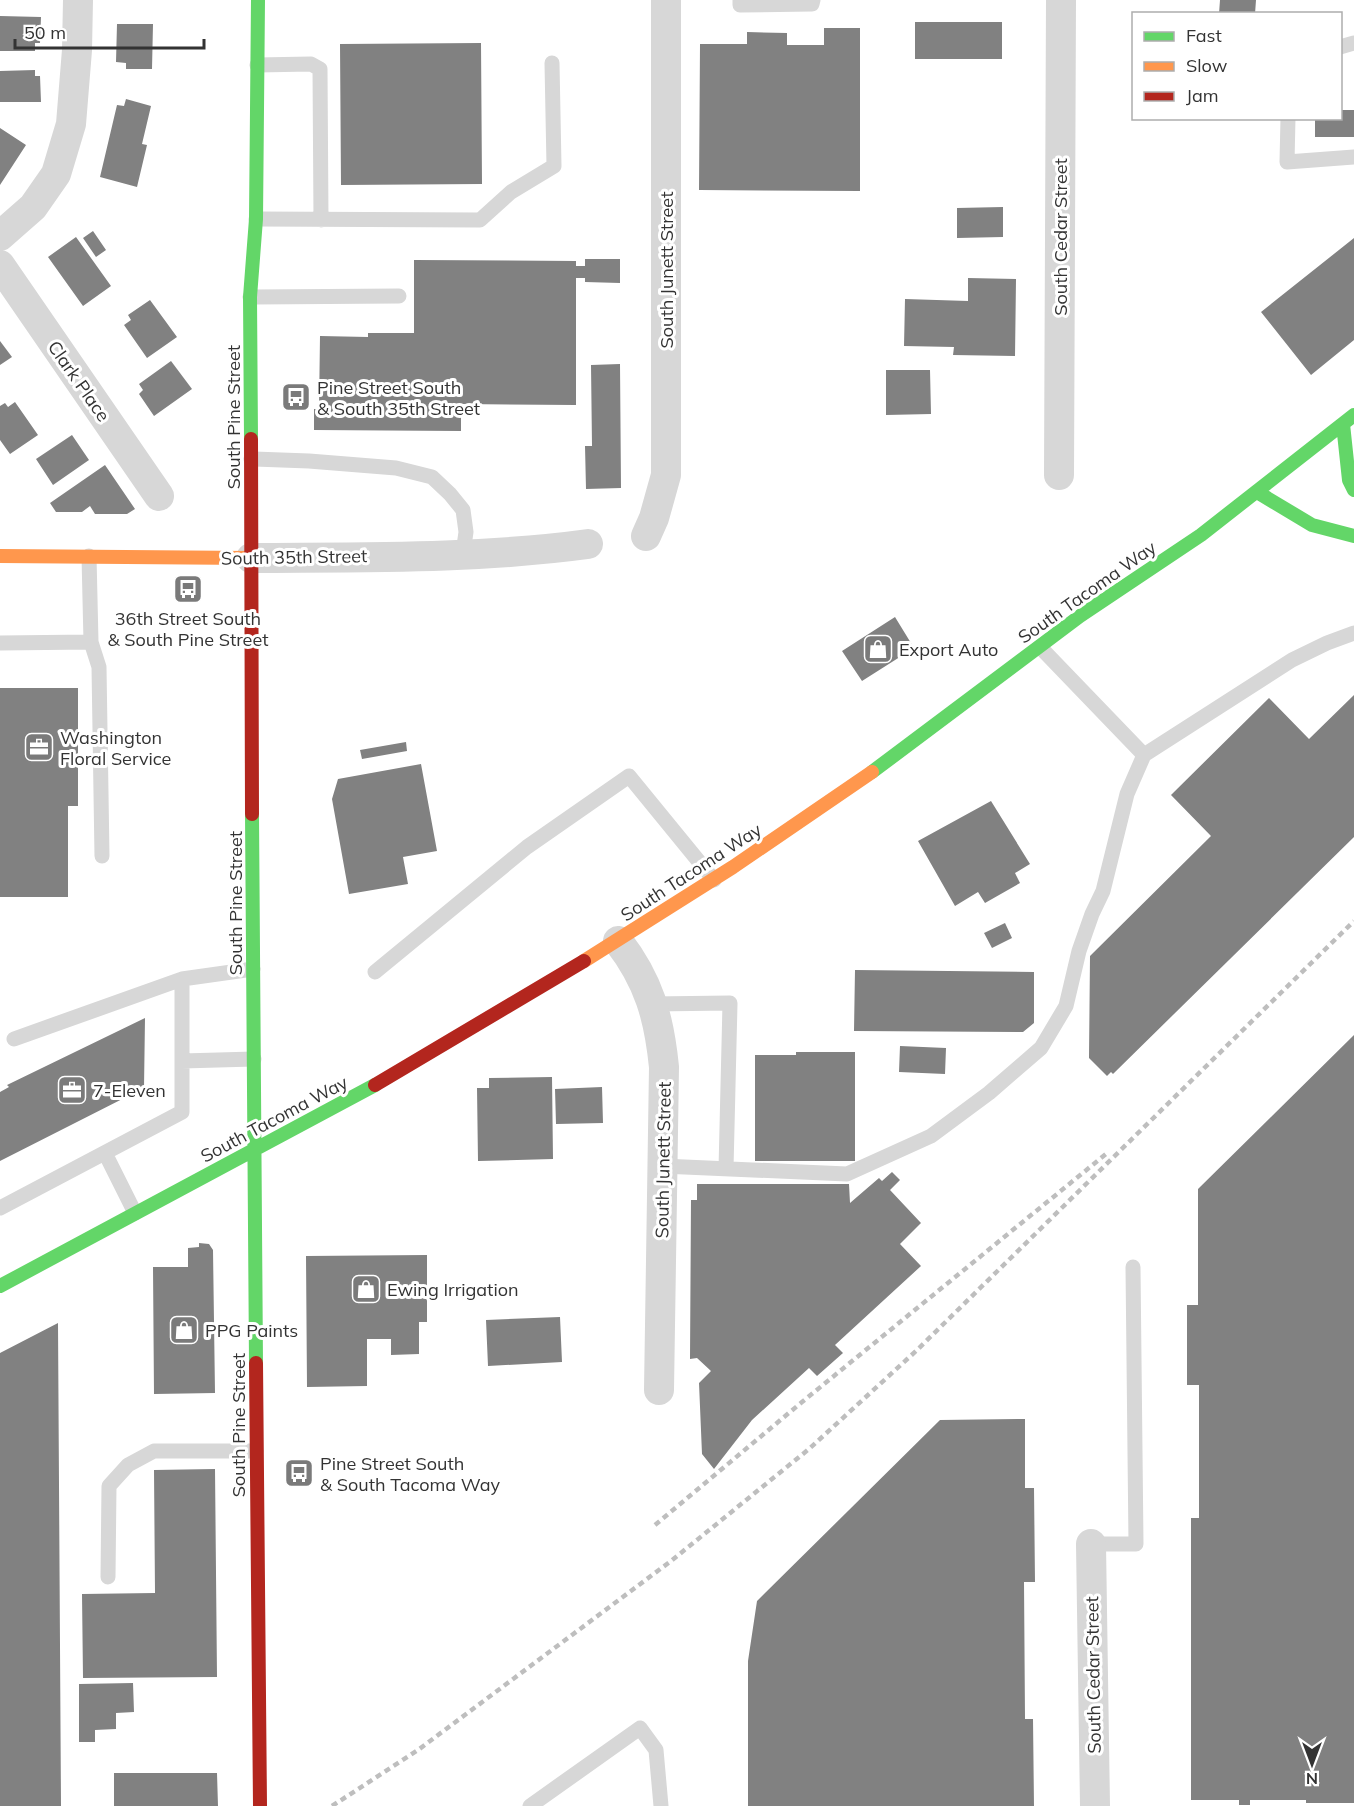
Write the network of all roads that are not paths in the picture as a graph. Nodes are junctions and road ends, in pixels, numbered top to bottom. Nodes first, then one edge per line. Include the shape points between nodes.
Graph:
1 (78, 0) edge
2 (258, 0) edge
3 (666, 0) edge
4 (740, 0) edge
5 (813, 0) edge
6 (1061, 0) edge
7 (552, 63) dead end
8 (257, 65) junction
9 (1288, 120) edge
10 (1354, 157) edge
11 (256, 219) junction
12 (321, 220) junction
13 (0, 236) edge
14 (0, 266) edge
15 (399, 296) dead end
16 (250, 297) junction
17 (1348, 419) edge
18 (251, 459) junction
19 (1059, 475) dead end
20 (1354, 490) edge
21 (1257, 492) junction
22 (159, 496) dead end
23 (646, 536) dead end
24 (1354, 536) edge
25 (588, 544) dead end
26 (463, 553) junction
27 (0, 556) edge
28 (89, 556) junction
29 (251, 558) junction
30 (1354, 633) edge
31 (91, 642) junction
32 (0, 643) edge
33 (1040, 647) junction
34 (1144, 755) junction
35 (102, 856) dead end
36 (714, 880) junction
37 (618, 941) junction
38 (253, 969) junction
39 (375, 972) dead end
40 (182, 979) junction
41 (652, 1004) junction
42 (14, 1039) dead end
43 (254, 1059) junction
44 (182, 1061) junction
45 (254, 1150) junction
46 (105, 1153) junction
47 (662, 1166) junction
48 (726, 1168) junction
49 (0, 1208) edge
50 (135, 1213) junction
51 (1133, 1267) dead end
52 (0, 1286) edge
53 (659, 1390) dead end
54 (256, 1451) junction
55 (1091, 1544) joint
56 (108, 1577) dead end
57 (260, 1806) edge
58 (530, 1806) edge
59 (661, 1806) edge
60 (1095, 1806) edge

1 - 13 street via 71,124 56,174 33,207
2 - 8 main road, South Pine Street
3 - 23 street, South Junett Street via 666,475
4 - 5 lane via 740,5 812,4
6 - 19 street, South Cedar Street
7 - 12 lane via 554,166 511,192 480,220
8 - 11 main road, South Pine Street
8 - 12 lane via 311,63 320,69
9 - 10 lane via 1287,162
11 - 12 lane
11 - 16 main road, South Pine Street
14 - 22 street, Clark Place
15 - 16 lane
16 - 18 main road, South Pine Street
17 - 20 main road via 1348,480
17 - 21 main road, South Tacoma Way
18 - 26 lane via 396,468 432,477 463,510
18 - 29 main road, South Pine Street
21 - 24 main road via 1312,525
21 - 33 main road, South Tacoma Way
25 - 26 street, South 35th Street
26 - 29 street, South 35th Street
27 - 28 main road, South 35th Street
28 - 29 main road, South 35th Street
28 - 31 lane
29 - 38 main road, South Pine Street
30 - 34 lane via 1293,660
31 - 32 lane
31 - 35 lane via 99,667
33 - 34 lane
33 - 36 main road, South Tacoma Way via 865,777
34 - 48 lane via 1127,794 1103,891 1079,951 1066,1006 1041,1048 931,1136 847,1174
36 - 37 main road, South Tacoma Way
36 - 39 lane via 629,776 527,846
37 - 41 street, South Junett Street via 639,970
37 - 45 main road, South Tacoma Way via 357,1096
38 - 40 lane
38 - 43 main road, South Pine Street
40 - 42 lane
40 - 44 lane
41 - 47 street, South Junett Street via 664,1067
41 - 48 lane via 730,1003
43 - 44 lane
43 - 45 main road, South Pine Street
44 - 46 lane via 182,1112
45 - 50 main road, South Tacoma Way
45 - 54 main road, South Pine Street
46 - 49 lane
46 - 50 lane
47 - 48 lane
47 - 53 street, South Junett Street
50 - 52 main road, South Tacoma Way
51 - 55 lane via 1136,1544
54 - 56 lane via 154,1451 128,1465 109,1486
54 - 57 main road, South Pine Street
55 - 60 street, South Cedar Street
58 - 59 lane via 640,1728 656,1750

